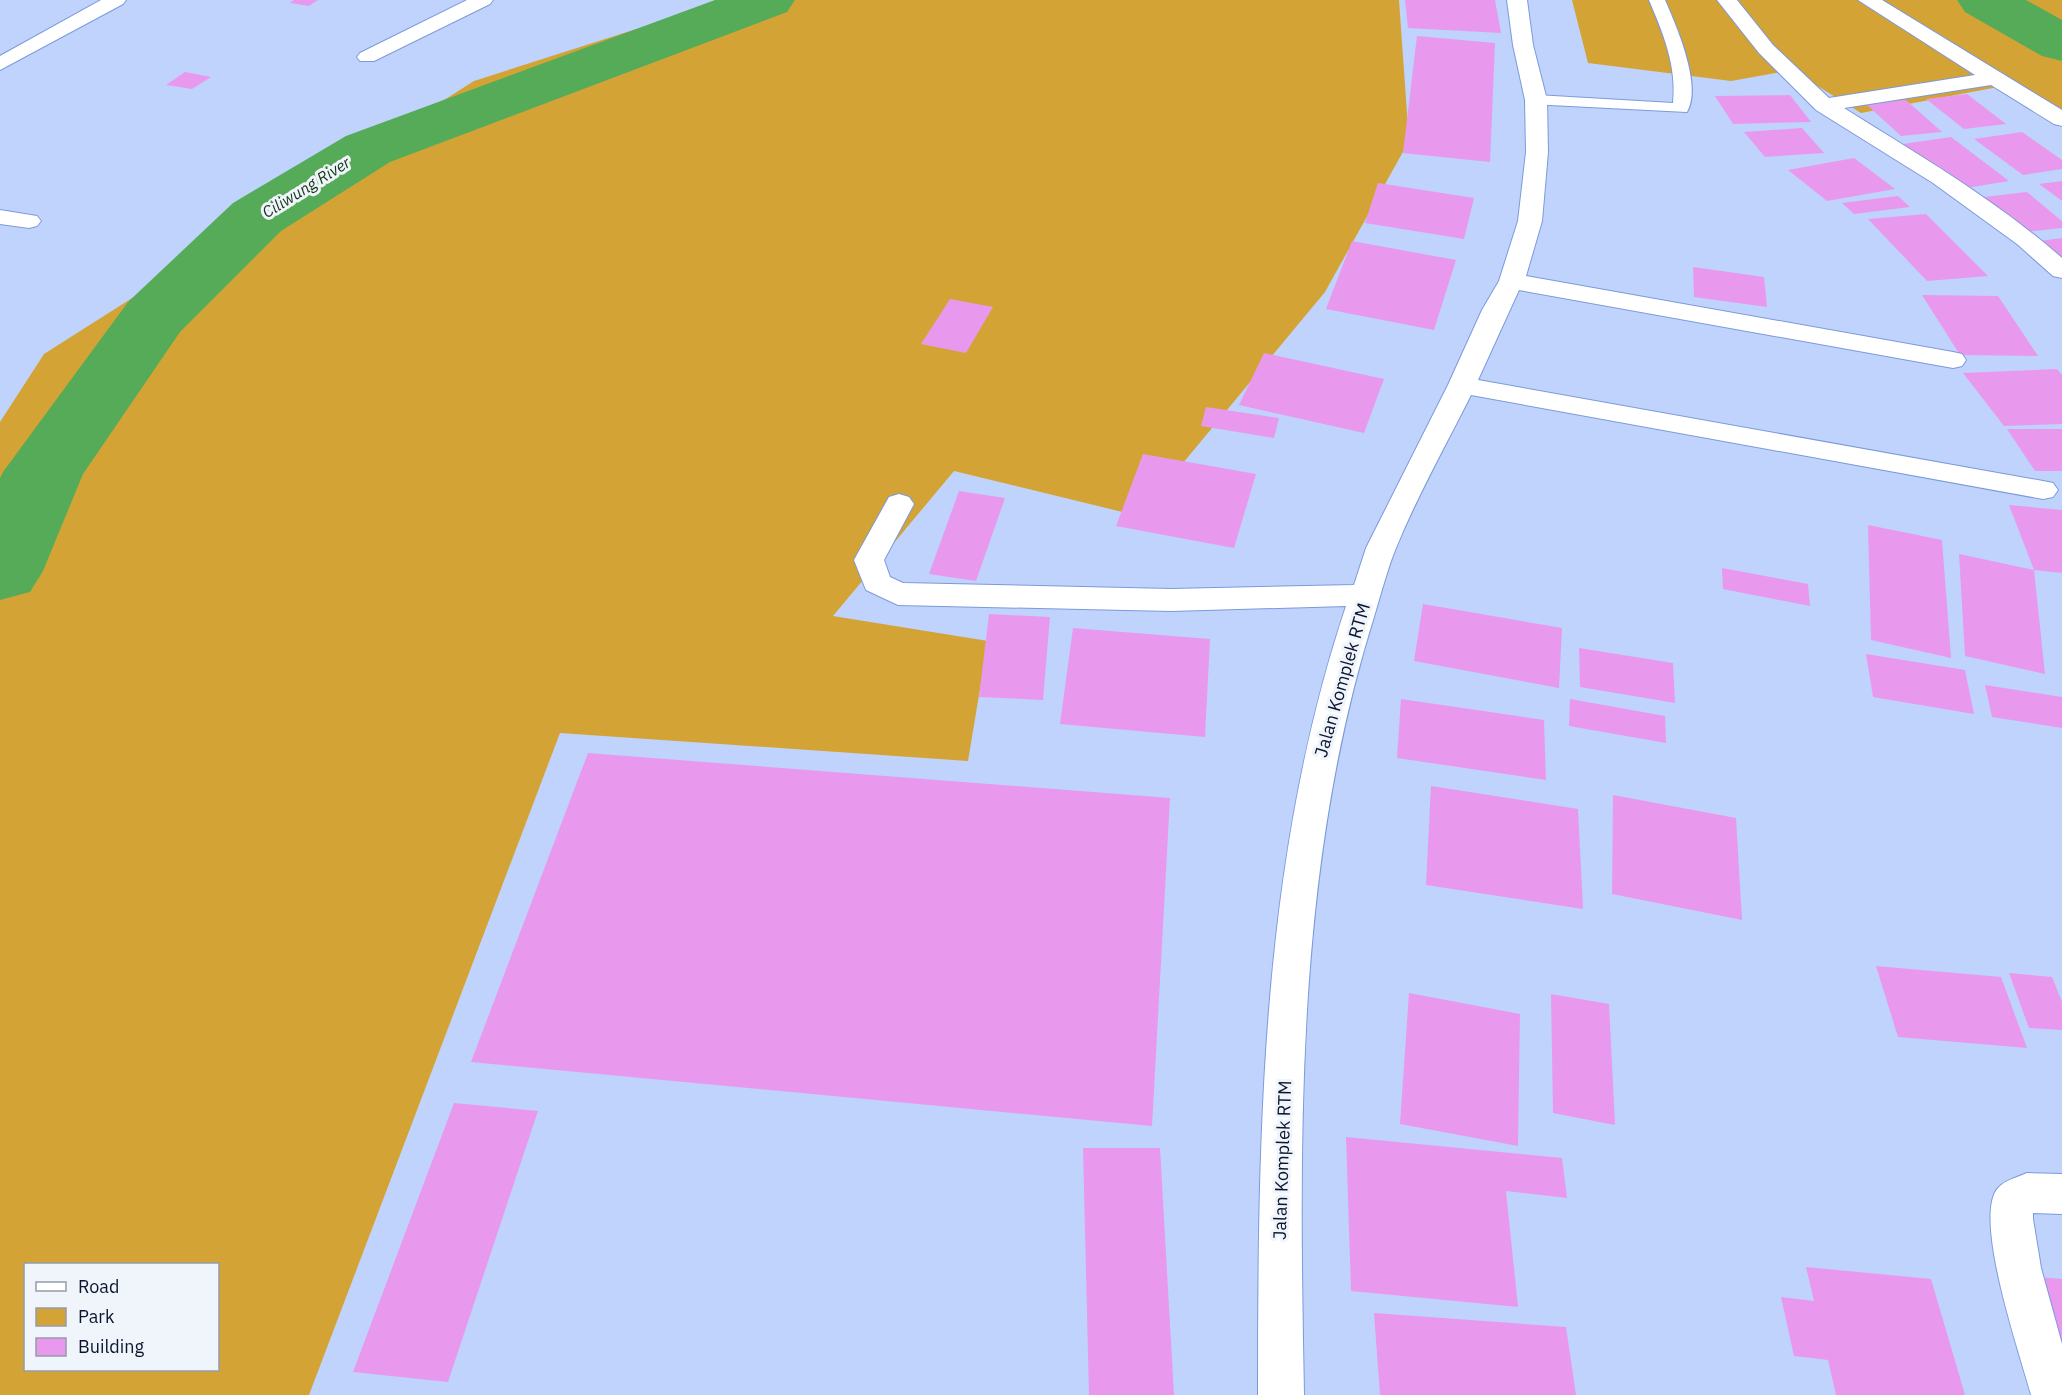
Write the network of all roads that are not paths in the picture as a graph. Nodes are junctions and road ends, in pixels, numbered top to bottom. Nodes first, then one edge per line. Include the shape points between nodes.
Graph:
1 (116, 0) edge
2 (483, 0) edge
3 (1517, 0) edge
4 (1657, 0) edge
5 (1727, 0) edge
6 (1868, 0) edge
7 (367, 57) dead end
8 (0, 64) edge
9 (1994, 78) junction
10 (1536, 100) junction
11 (1824, 105) junction
12 (2062, 119) edge
13 (0, 217) edge
14 (29, 221) dead end
15 (2062, 271) edge
16 (1512, 281) junction
17 (1953, 360) dead end
18 (1462, 385) junction
19 (2043, 490) dead end
20 (899, 504) dead end
21 (1366, 595) junction
22 (2062, 1194) edge
23 (1281, 1395) edge
24 (2054, 1395) edge

1 - 8 street
2 - 7 street
3 - 10 street, Jalan Komplek RTM
4 - 10 lane via 1673,37 1684,86 1681,108
5 - 11 street via 1766,49
6 - 9 street
9 - 11 street
9 - 12 street
10 - 16 street, Jalan Komplek RTM via 1533,203
11 - 15 street via 1941,178 2026,239
13 - 14 street
16 - 17 street
16 - 18 street, Jalan Komplek RTM
18 - 19 street
18 - 21 street, Jalan Komplek RTM via 1381,548
20 - 21 street via 869,560 877,583 898,594 1171,600
21 - 23 street, Jalan Komplek RTM via 1342,667 1318,766 1294,932 1279,1186
22 - 24 street via 2028,1193 2013,1202 2009,1216

